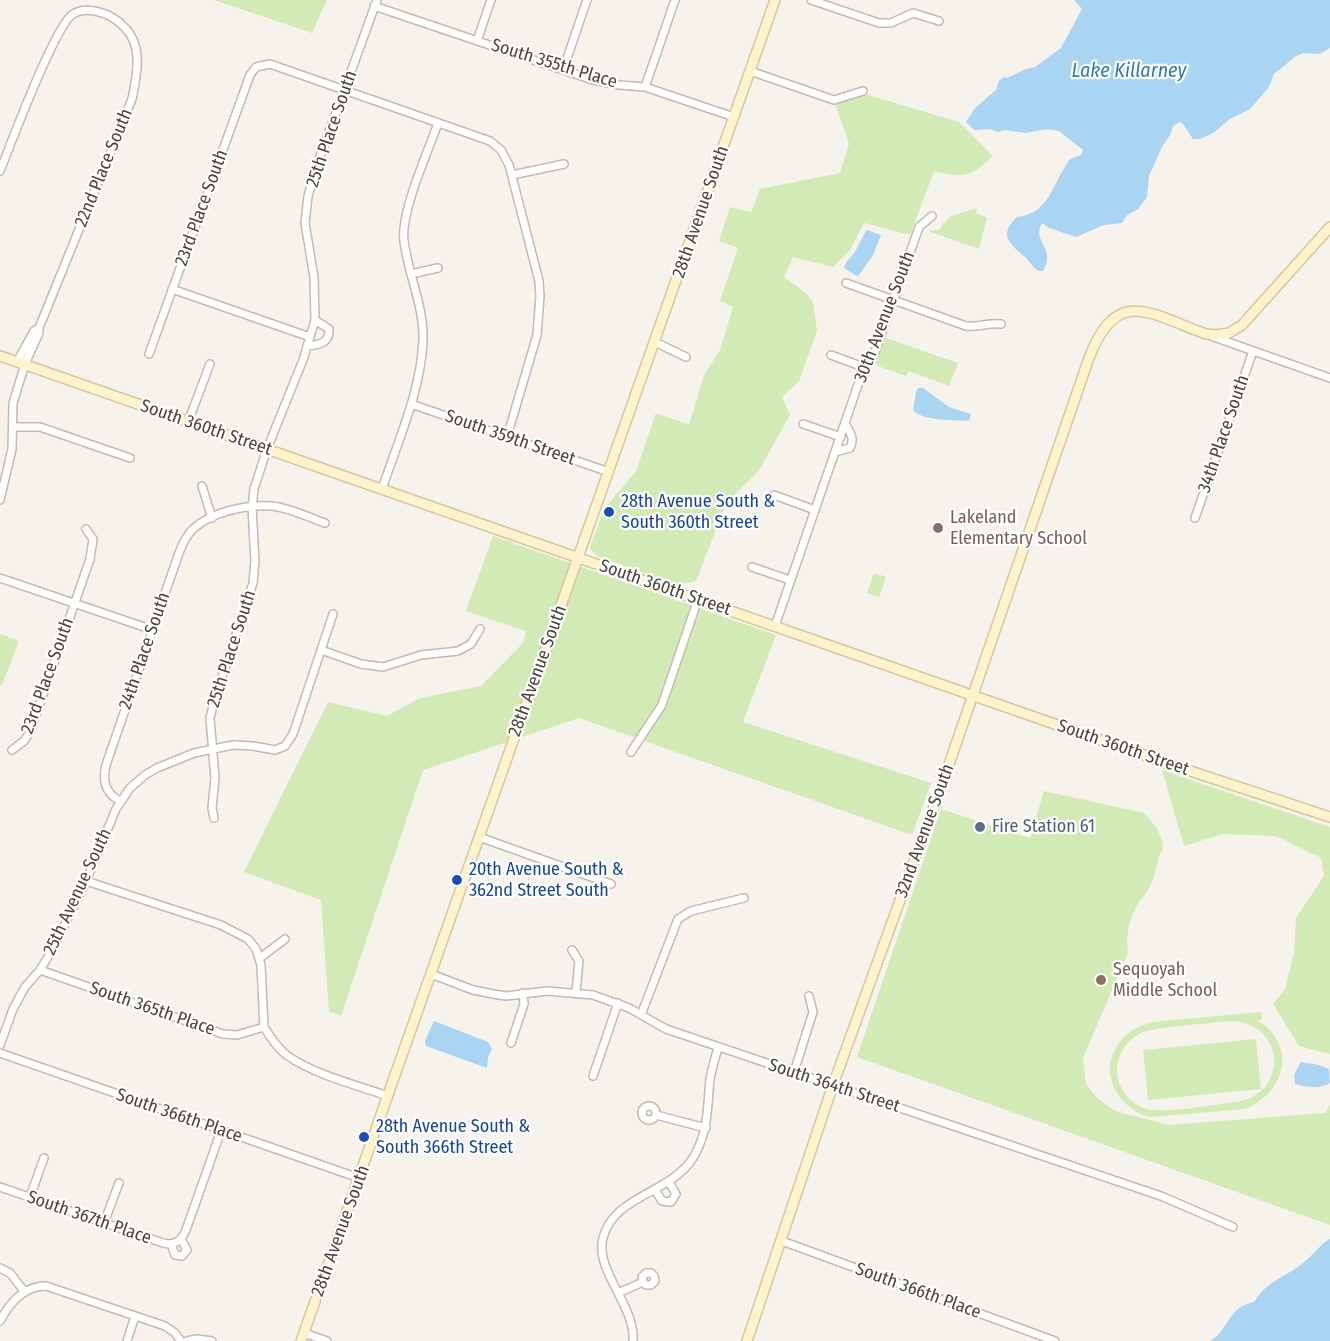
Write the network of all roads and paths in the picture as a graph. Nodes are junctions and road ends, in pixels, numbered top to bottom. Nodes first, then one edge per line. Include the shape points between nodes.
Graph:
1 (491, 0) edge
2 (587, 0) edge
3 (675, 0) edge
4 (775, 0) edge
5 (811, 0) edge
6 (375, 3) edge
7 (939, 21) dead end
8 (477, 41) junction
9 (563, 70) junction
10 (750, 71) junction
11 (645, 87) junction
12 (345, 91) junction
13 (863, 91) dead end
14 (734, 117) junction
15 (438, 123) junction
16 (564, 164) dead end
17 (0, 171) edge
18 (512, 175) junction
19 (932, 216) dead end
20 (1330, 227) edge
21 (438, 268) dead end
22 (411, 274) junction
23 (846, 283) dead end
24 (172, 289) junction
25 (893, 300) junction
26 (315, 320) junction
27 (1001, 324) dead end
28 (1206, 334) junction
29 (310, 337) junction
30 (655, 342) junction
31 (307, 346) junction
32 (1253, 351) junction
33 (149, 354) dead end
34 (831, 355) dead end
35 (0, 356) edge
36 (686, 357) dead end
37 (21, 363) junction
38 (210, 364) dead end
39 (866, 368) junction
40 (1330, 378) edge
41 (411, 404) junction
42 (188, 422) junction
43 (845, 423) junction
44 (803, 424) dead end
45 (13, 427) junction
46 (507, 437) junction
47 (840, 437) junction
48 (267, 449) junction
49 (835, 452) junction
50 (130, 458) dead end
51 (609, 472) junction
52 (202, 486) dead end
53 (382, 489) junction
54 (774, 495) dead end
55 (0, 500) edge
56 (252, 507) junction
57 (815, 510) junction
58 (212, 518) junction
59 (1195, 518) dead end
60 (325, 523) dead end
61 (86, 529) dead end
62 (579, 558) junction
63 (752, 567) dead end
64 (0, 578) edge
65 (790, 580) junction
66 (698, 599) junction
67 (75, 603) junction
68 (333, 614) dead end
69 (775, 626) junction
70 (480, 629) dead end
71 (153, 630) junction
72 (321, 650) junction
73 (971, 695) junction
74 (212, 749) junction
75 (12, 750) dead end
76 (631, 752) dead end
77 (120, 801) junction
78 (1330, 817) edge
79 (214, 818) dead end
80 (479, 837) junction
81 (86, 881) junction
82 (611, 884) dead end
83 (744, 898) dead end
84 (285, 939) dead end
85 (572, 950) dead end
86 (260, 958) junction
87 (39, 970) junction
88 (431, 974) junction
89 (576, 992) junction
90 (523, 993) junction
91 (809, 996) dead end
92 (618, 1003) junction
93 (642, 1015) junction
94 (264, 1028) junction
95 (511, 1043) dead end
96 (0, 1045) edge
97 (718, 1047) junction
98 (0, 1053) edge
99 (794, 1072) junction
100 (593, 1076) dead end
101 (833, 1085) junction
102 (388, 1096) junction
103 (656, 1115) dead end
104 (706, 1128) junction
105 (221, 1131) junction
106 (44, 1158) dead end
107 (359, 1178) junction
108 (669, 1182) junction
109 (119, 1183) dead end
110 (0, 1187) edge
111 (655, 1190) junction
112 (30, 1197) junction
113 (105, 1222) junction
114 (1233, 1227) dead end
115 (782, 1240) junction
116 (0, 1268) edge
117 (643, 1282) dead end
118 (24, 1291) junction
119 (618, 1293) junction
120 (135, 1316) junction
121 (0, 1321) edge
122 (303, 1337) edge
123 (127, 1341) edge
124 (181, 1341) edge
125 (187, 1341) edge
126 (212, 1341) edge
127 (327, 1341) edge
128 (633, 1341) edge
129 (747, 1341) edge
130 (1055, 1341) edge

1 - 8 street
2 - 9 street
3 - 11 street
4 - 10 street, 28th Avenue South
5 - 7 street via 879,23 891,23 913,13
6 - 8 street, South 355th Place
6 - 12 street, 25th Place South
8 - 9 street, South 355th Place
9 - 11 street, South 355th Place via 600,82
10 - 13 street via 834,100
10 - 14 street, 28th Avenue South
11 - 14 street, South 355th Place
12 - 15 street
12 - 24 street, 23rd Place South via 274,65 259,65 252,72
12 - 26 street, 25th Place South via 317,165 306,209
14 - 30 street, 28th Avenue South
15 - 18 street via 490,141 501,150
15 - 22 street via 404,220
16 - 18 street
17 - 37 street, 22nd Place South via 34,86 69,17 91,10 125,27 136,48 132,99 39,333
18 - 46 street via 540,296 537,335
19 - 25 street, 30th Avenue South via 919,227
20 - 28 street via 1242,325 1229,333
21 - 22 street
22 - 41 street via 423,336
23 - 25 street
24 - 29 street
24 - 33 street, 23rd Place South
25 - 27 street via 966,326
25 - 39 street, 30th Avenue South
26 - 29 street, 25th Place South
26 - 31 street via 329,329 329,337 323,343
28 - 32 street
28 - 73 street, 32nd Avenue South via 1136,310 1119,314 1099,336
29 - 31 street, 25th Place South
30 - 36 street
30 - 51 street, 28th Avenue South
31 - 48 street, 25th Place South
32 - 40 street
32 - 59 street, 34th Place South
34 - 39 street
35 - 37 street, South 360th Street
37 - 42 street, South 360th Street
37 - 45 street, 22nd Place South via 12,408
38 - 42 street
39 - 43 street, 30th Avenue South
41 - 46 street, South 359th Street
41 - 53 street
42 - 48 street, South 360th Street
43 - 47 street, 30th Avenue South
43 - 49 street, 30th Avenue South via 852,443 850,448
44 - 47 street
45 - 50 street via 40,427
45 - 55 street, 22nd Place South
46 - 51 street, South 359th Street
47 - 49 street, 30th Avenue South
48 - 53 street, South 360th Street
48 - 56 street, 25th Place South
49 - 57 street, 30th Avenue South
51 - 62 street, 28th Avenue South
52 - 58 street
53 - 62 street, South 360th Street
54 - 57 street
56 - 58 street, 24th Place South
56 - 60 street, 24th Place South via 277,507
56 - 74 street, 25th Place South via 253,583 212,710
57 - 65 street, 30th Avenue South
58 - 71 street, 24th Place South via 194,528 183,544
61 - 67 street, 23rd Place South via 93,539 93,551
62 - 66 street, South 360th Street
62 - 80 street, 28th Avenue South
63 - 65 street
64 - 67 street
65 - 69 street, 30th Avenue South
66 - 69 street, South 360th Street
66 - 76 street via 662,705
67 - 71 street
67 - 75 street, 23rd Place South via 30,732
68 - 72 street
69 - 73 street, South 360th Street
70 - 72 street via 471,644 458,651 421,655 383,667
71 - 77 street, 24th Place South via 104,771 108,791
72 - 74 street, 25th Avenue South via 290,741 280,750 243,745
73 - 78 street, South 360th Street
73 - 101 street, 32nd Avenue South
74 - 77 street, 25th Avenue South via 157,768 137,780
74 - 79 street, 25th Place South
77 - 81 street, 25th Avenue South
80 - 82 street
80 - 88 street, 28th Avenue South
81 - 86 street via 230,928 248,939
81 - 87 street, 25th Avenue South
83 - 93 street via 691,911 678,919
84 - 86 street
85 - 89 street via 579,962
86 - 94 street
87 - 94 street, South 365th Place via 222,1034 237,1035
87 - 96 street, 25th Avenue South via 19,996
88 - 90 street, South 364th Street via 483,993
88 - 102 street, 28th Avenue South
89 - 90 street, South 364th Street
89 - 92 street, South 364th Street
90 - 95 street via 524,1004
91 - 99 street via 813,1012
92 - 93 street, South 364th Street
92 - 100 street
93 - 97 street, South 364th Street via 666,1029
94 - 102 street via 294,1060
97 - 99 street, South 364th Street
97 - 104 street
98 - 105 street, South 366th Place
99 - 101 street, South 364th Street
101 - 114 street, South 364th Street via 1161,1196
101 - 115 street, 32nd Avenue South
102 - 107 street, 28th Avenue South
103 - 104 street
104 - 108 street via 693,1158
105 - 107 street, South 366th Place
105 - 113 street, South 367th Place via 177,1241 163,1243
106 - 112 street
107 - 122 street, 28th Avenue South
108 - 111 street
108 - 111 street via 676,1194 671,1202 662,1201
109 - 113 street
110 - 112 street, South 367th Place
111 - 119 street via 623,1208 609,1223 602,1239 602,1256
112 - 113 street, South 367th Place
115 - 129 street, 32nd Avenue South
115 - 130 street, South 366th Place
116 - 118 street via 10,1273
117 - 119 street
118 - 120 street via 49,1286
118 - 121 street
119 - 128 street via 631,1318
120 - 123 street
120 - 124 street via 170,1329
122 - 127 street
125 - 126 street

